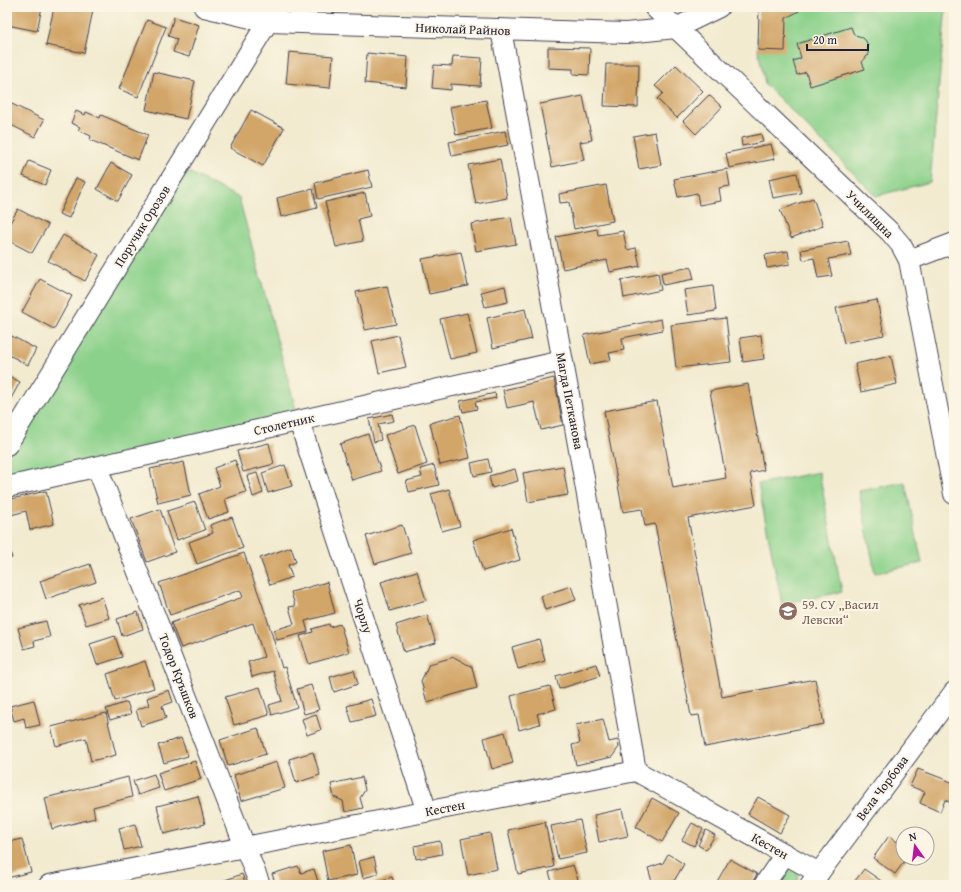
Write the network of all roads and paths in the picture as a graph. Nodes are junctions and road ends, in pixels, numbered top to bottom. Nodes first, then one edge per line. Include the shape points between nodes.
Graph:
1 (204, 7) edge
2 (654, 7) edge
3 (719, 7) edge
4 (272, 15) edge
5 (676, 28) junction
6 (501, 30) junction
7 (954, 243) edge
8 (909, 260) junction
9 (562, 361) junction
10 (299, 421) junction
11 (7, 445) edge
12 (97, 467) junction
13 (7, 487) edge
14 (954, 494) edge
15 (954, 692) edge
16 (636, 772) junction
17 (427, 812) junction
18 (246, 847) junction
19 (785, 854) junction
20 (815, 879) edge
21 (49, 885) edge
22 (260, 885) edge
23 (764, 885) edge

1 - 4 street, Николай Райнов
2 - 5 street, Училищна
3 - 5 street, Николай Райнов
4 - 6 street, Николай Райнов
4 - 11 street, Поручик Орозов
5 - 6 street, Николай Райнов via 626,33
5 - 8 street, Училищна via 890,232
6 - 9 street, Магда Петканова
7 - 8 street
8 - 14 street, Училищна
9 - 10 street, Столетник
9 - 16 street, Магда Петканова
10 - 12 street, Столетник
10 - 17 street, Чорлу
12 - 13 street, Столетник
12 - 18 street, Тодор Кръшков
15 - 20 street, Вела Чорбова
16 - 17 street, Кестен
16 - 19 street, Кестен
17 - 18 street, Кестен
18 - 21 street, Кестен
18 - 22 street, Тодор Кръшков
19 - 20 street, Кестен
19 - 23 street

